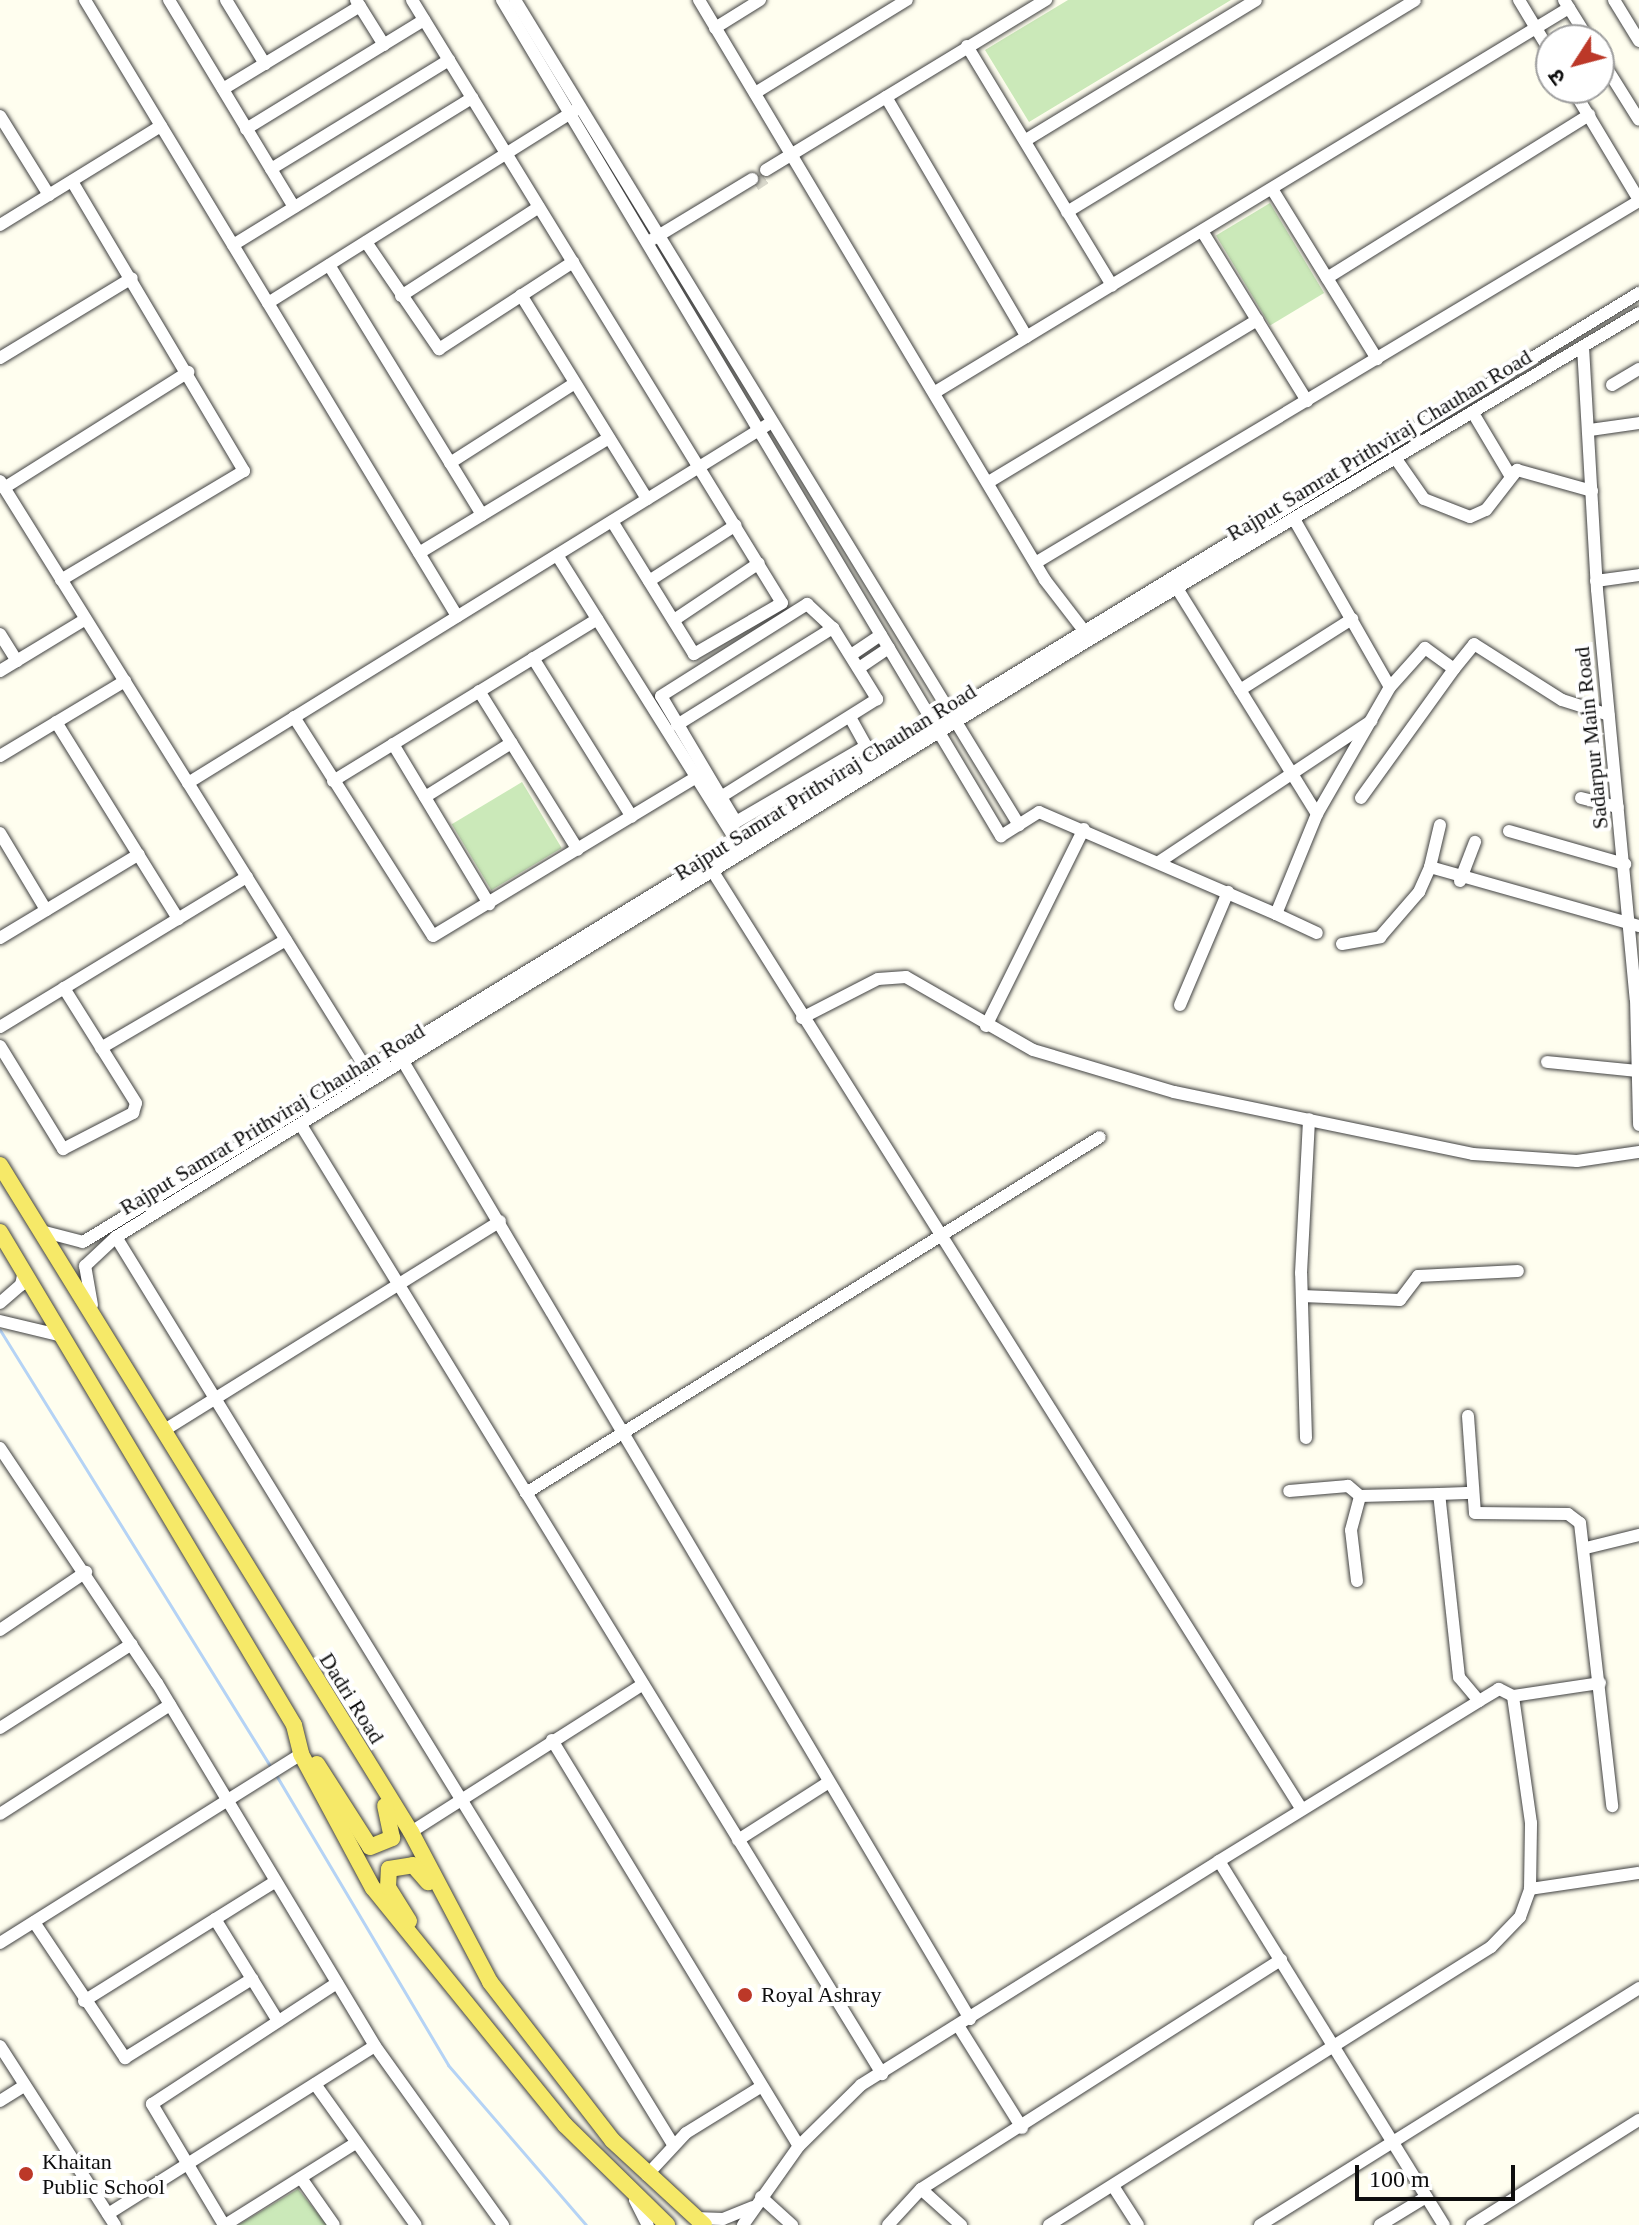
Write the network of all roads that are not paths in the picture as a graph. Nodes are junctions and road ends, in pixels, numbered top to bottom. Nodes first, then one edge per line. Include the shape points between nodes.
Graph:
1 (85, 0) edge
2 (169, 0) edge
3 (226, 0) edge
4 (412, 0) edge
5 (502, 0) edge
6 (515, 0) edge
7 (699, 0) edge
8 (760, 0) edge
9 (907, 0) edge
10 (1046, 0) edge
11 (1415, 0) edge
12 (1519, 0) edge
13 (1614, 0) edge
14 (1252, 1) edge
15 (358, 3) edge
16 (1566, 4) edge
17 (424, 20) junction
18 (1541, 24) edge
19 (1579, 24) edge
20 (1535, 26) edge
21 (715, 28) junction
22 (1535, 29) edge
23 (1639, 41) edge
24 (384, 45) junction
25 (967, 46) junction
26 (449, 60) junction
27 (265, 64) junction
28 (1615, 82) edge
29 (223, 89) junction
30 (755, 93) junction
31 (886, 97) junction
32 (472, 98) junction
33 (1582, 104) edge
34 (576, 110) junction
35 (1589, 115) junction
36 (0, 116) edge
37 (1639, 120) edge
38 (161, 126) junction
39 (246, 129) junction
40 (1026, 140) junction
41 (506, 154) junction
42 (795, 157) junction
43 (271, 169) junction
44 (768, 173) tunnel mouth
45 (72, 181) junction
46 (754, 182) tunnel mouth
47 (1272, 189) junction
48 (49, 195) junction
49 (1639, 201) edge
50 (294, 207) junction
51 (539, 207) junction
52 (1067, 212) junction
53 (0, 225) edge
54 (1202, 231) junction
55 (657, 241) junction
56 (366, 242) junction
57 (233, 245) junction
58 (573, 262) junction
59 (329, 265) junction
60 (132, 278) junction
61 (1327, 278) junction
62 (1112, 285) junction
63 (1639, 293) edge
64 (521, 295) junction
65 (401, 296) junction
66 (268, 303) junction
67 (1639, 313) edge
68 (1257, 320) junction
69 (1027, 337) junction
70 (1583, 347) junction
71 (0, 358) edge
72 (1377, 359) junction
73 (1639, 369) edge
74 (188, 372) junction
75 (575, 383) junction
76 (1612, 385) dead end
77 (937, 391) junction
78 (1307, 401) junction
79 (1473, 413) junction
80 (1639, 423) edge
81 (767, 424) junction
82 (1590, 430) junction
83 (609, 438) junction
84 (1396, 459) junction
85 (450, 463) junction
86 (699, 466) junction
87 (1510, 475) junction
88 (992, 480) junction
89 (2, 484) edge
90 (1592, 491) junction
91 (647, 499) junction
92 (482, 515) junction
93 (1294, 519) junction
94 (612, 521) junction
95 (736, 525) junction
96 (419, 553) junction
97 (557, 555) junction
98 (759, 563) junction
99 (1038, 564) junction
100 (1639, 575) edge
101 (61, 580) junction
102 (649, 581) junction
103 (1596, 581) junction
104 (1177, 588) junction
105 (457, 616) junction
106 (86, 619) junction
107 (597, 619) junction
108 (1352, 619) junction
109 (674, 620) junction
110 (833, 628) junction
111 (1082, 628) junction
112 (0, 634) edge
113 (881, 635) junction
114 (889, 648) junction
115 (851, 655) junction
116 (533, 658) junction
117 (17, 661) junction
118 (859, 668) junction
119 (1454, 669) junction
120 (0, 671) edge
121 (125, 681) junction
122 (1390, 687) junction
123 (1240, 690) junction
124 (479, 691) junction
125 (948, 710) junction
126 (1609, 715) junction
127 (294, 717) junction
128 (850, 717) junction
129 (1377, 717) junction
130 (931, 720) junction
131 (56, 722) junction
132 (956, 723) junction
133 (677, 725) junction
134 (939, 734) junction
135 (511, 743) junction
136 (393, 744) junction
137 (0, 756) edge
138 (1293, 775) junction
139 (697, 777) junction
140 (333, 781) junction
141 (188, 783) junction
142 (425, 797) junction
143 (721, 797) junction
144 (1361, 798) dead end
145 (1581, 798) dead end
146 (1618, 807) junction
147 (1317, 814) junction
148 (632, 817) junction
149 (1019, 825) junction
150 (1440, 825) dead end
151 (1084, 829) junction
152 (1509, 831) dead end
153 (0, 833) edge
154 (736, 840) junction
155 (1475, 842) dead end
156 (578, 850) junction
157 (139, 854) junction
158 (1159, 862) junction
159 (1625, 864) junction
160 (1430, 867) junction
161 (715, 875) junction
162 (247, 877) junction
163 (1460, 881) junction
164 (1228, 892) junction
165 (489, 904) junction
166 (46, 910) junction
167 (1276, 914) junction
168 (178, 919) junction
169 (1634, 926) edge
170 (1317, 933) dead end
171 (0, 938) edge
172 (286, 940) junction
173 (1342, 944) dead end
174 (64, 988) junction
175 (1637, 1000) edge
176 (1180, 1005) dead end
177 (802, 1018) junction
178 (986, 1026) junction
179 (0, 1027) edge
180 (0, 1046) edge
181 (101, 1048) junction
182 (1547, 1062) dead end
183 (404, 1063) junction
184 (365, 1067) junction
185 (1637, 1071) edge
186 (1309, 1119) junction
187 (301, 1125) junction
188 (1639, 1125) edge
189 (1100, 1137) dead end
190 (1639, 1152) edge
191 (0, 1165) edge
192 (500, 1221) junction
193 (36, 1225) junction
194 (0, 1232) edge
195 (116, 1237) junction
196 (940, 1242) junction
197 (24, 1271) junction
198 (1518, 1271) dead end
199 (398, 1284) junction
200 (1302, 1296) junction
201 (0, 1303) edge
202 (97, 1316) junction
203 (0, 1321) edge
204 (63, 1336) junction
205 (214, 1398) junction
206 (1468, 1416) dead end
207 (163, 1431) junction
208 (621, 1433) junction
209 (1306, 1438) dead end
210 (0, 1448) edge
211 (1289, 1491) dead end
212 (526, 1493) junction
213 (1473, 1493) junction
214 (1439, 1494) junction
215 (1360, 1496) junction
216 (1639, 1535) edge
217 (1586, 1548) junction
218 (86, 1572) junction
219 (1357, 1581) dead end
220 (2, 1625) edge
221 (132, 1644) junction
222 (1600, 1683) junction
223 (643, 1684) junction
224 (1513, 1696) junction
225 (1479, 1701) junction
226 (170, 1705) junction
227 (294, 1725) junction
228 (0, 1728) edge
229 (552, 1740) junction
230 (301, 1754) junction
231 (365, 1761) junction
232 (826, 1784) junction
233 (460, 1798) junction
234 (225, 1804) junction
235 (1612, 1806) dead end
236 (1301, 1808) junction
237 (0, 1814) edge
238 (411, 1832) junction
239 (738, 1840) junction
240 (1219, 1861) junction
241 (1639, 1873) edge
242 (273, 1883) junction
243 (1530, 1889) junction
244 (215, 1919) junction
245 (34, 1922) junction
246 (466, 1939) junction
247 (0, 1943) edge
248 (431, 1957) junction
249 (1281, 1960) junction
250 (252, 1979) junction
251 (337, 1983) junction
252 (1639, 1988) edge
253 (84, 2001) junction
254 (278, 2021) junction
255 (964, 2023) junction
256 (0, 2046) edge
257 (375, 2046) junction
258 (1334, 2051) junction
259 (882, 2074) junction
260 (315, 2084) junction
261 (24, 2086) junction
262 (762, 2086) junction
263 (0, 2101) edge
264 (1639, 2120) edge
265 (1022, 2128) junction
266 (1393, 2142) junction
267 (672, 2143) junction
268 (354, 2144) junction
269 (799, 2146) junction
270 (187, 2164) junction
271 (647, 2175) junction
272 (301, 2178) junction
273 (1113, 2186) junction
274 (921, 2189) junction
275 (632, 2195) junction
276 (1426, 2197) junction
277 (757, 2202) junction
278 (111, 2219) edge
279 (699, 2222) edge
280 (224, 2225) edge
281 (334, 2225) edge
282 (416, 2225) edge
283 (503, 2225) edge
284 (648, 2225) edge
285 (667, 2225) edge
286 (743, 2225) edge
287 (792, 2225) edge
288 (888, 2225) edge
289 (961, 2225) edge
290 (1049, 2225) edge
291 (1138, 2225) edge
292 (1260, 2225) edge
293 (1380, 2225) edge
294 (1444, 2225) edge
295 (1472, 2225) edge

1 - 38 street
2 - 29 street
3 - 27 street
4 - 17 street
5 - 34 street
6 - 34 street
7 - 21 street
8 - 21 street
9 - 30 street
10 - 25 street
11 - 52 street
12 - 20 street
13 - 23 street
14 - 40 street
15 - 24 street
15 - 27 street
16 - 18 street
16 - 19 street
17 - 24 street
17 - 26 street
21 - 30 street
22 - 47 street
24 - 39 street
25 - 31 street
25 - 40 street
26 - 32 street
26 - 43 street
27 - 29 street
28 - 37 street
29 - 39 street
30 - 42 street
31 - 42 street
31 - 69 street
32 - 41 street
32 - 50 street
33 - 35 street
34 - 41 street
34 - 55 street
35 - 49 street
35 - 61 street
36 - 48 street
38 - 45 street
38 - 57 street
39 - 43 street
40 - 52 street
41 - 51 street
41 - 56 street
42 - 44 street
42 - 77 street
43 - 50 street
45 - 48 street
45 - 60 street
46 - 55 street
47 - 54 street
47 - 61 street
48 - 53 street
49 - 72 street
50 - 57 street
51 - 58 street
51 - 65 street
52 - 62 street
54 - 62 street
54 - 68 street
55 - 81 street
56 - 59 street
56 - 65 street
57 - 66 street
58 - 64 street
58 - 86 street
59 - 66 street
59 - 85 street
60 - 71 street
60 - 74 street
61 - 72 street
62 - 69 street
63 - 111 street, Rajput Samrat Prithviraj Chauhan Road
64 - 65 street via 439,349
64 - 75 street
66 - 96 street
67 - 70 street, Rajput Samrat Prithviraj Chauhan Road
68 - 78 street
68 - 88 street
69 - 77 street
70 - 79 street, Rajput Samrat Prithviraj Chauhan Road
70 - 82 street, Sadarpur Main Road
72 - 78 street
73 - 76 street
74 - 89 street
74 - 101 street via 244,471
75 - 83 street
75 - 85 street
77 - 88 street
78 - 99 street
79 - 84 street, Rajput Samrat Prithviraj Chauhan Road
79 - 87 street
80 - 82 street
81 - 86 street
81 - 113 street
81 - 125 street
82 - 90 street, Sadarpur Main Road
83 - 91 street
83 - 92 street
84 - 87 street via 1424,499 1470,517 1486,510
84 - 93 street, Rajput Samrat Prithviraj Chauhan Road
85 - 92 street
86 - 91 street
86 - 95 street
87 - 90 street via 1527,470
88 - 99 street
89 - 101 street
90 - 103 street, Sadarpur Main Road
91 - 94 street
92 - 96 street
93 - 104 street, Rajput Samrat Prithviraj Chauhan Road
93 - 108 street
94 - 97 street
94 - 102 street
95 - 98 street
95 - 102 street
96 - 105 street
97 - 105 street
97 - 107 street
98 - 109 street
98 - 109 street via 779,607 699,656
99 - 111 street
100 - 103 street
101 - 106 street
102 - 109 street
103 - 126 street, Sadarpur Main Road
104 - 123 street
104 - 132 street, Rajput Samrat Prithviraj Chauhan Road
105 - 127 street
106 - 117 street
106 - 121 street
107 - 116 street
107 - 139 street
108 - 122 street
108 - 123 street
110 - 115 street
110 - 133 street
110 - 133 street via 807,604 663,692
111 - 125 street, Rajput Samrat Prithviraj Chauhan Road
112 - 117 street
113 - 114 street
113 - 115 street
114 - 118 street
114 - 130 street
115 - 118 street
116 - 124 street
116 - 148 street
117 - 120 street
118 - 128 street via 877,699
119 - 122 street via 1425,648
119 - 126 street via 1474,644 1562,700
119 - 144 street
121 - 131 street
121 - 141 street
122 - 129 street
123 - 138 street
124 - 135 street
124 - 136 street
125 - 130 street, Rajput Samrat Prithviraj Chauhan Road
125 - 132 street
126 - 146 street, Sadarpur Main Road
127 - 140 street
127 - 141 street
128 - 143 street
128 - 143 street via 866,746 744,824
129 - 138 street
129 - 147 street
130 - 134 street
130 - 154 street, Rajput Samrat Prithviraj Chauhan Road
131 - 137 street
131 - 157 street
132 - 134 street, Rajput Samrat Prithviraj Chauhan Road
132 - 149 street
133 - 143 street
134 - 149 street via 1001,836
134 - 161 street, Rajput Samrat Prithviraj Chauhan Road
135 - 142 street
135 - 156 street
136 - 140 street
136 - 142 street
138 - 147 street
138 - 158 street
139 - 148 street
139 - 154 street
140 - 165 street via 425,931 443,934
141 - 162 street
142 - 165 street
145 - 146 street
146 - 159 street, Sadarpur Main Road
147 - 167 street
148 - 156 street
149 - 151 street via 1039,812
150 - 160 street
151 - 158 street
151 - 178 street
152 - 159 street
153 - 166 street
154 - 184 street, Rajput Samrat Prithviraj Chauhan Road
155 - 163 street
156 - 165 street
157 - 166 street
157 - 168 street
158 - 164 street
159 - 169 street, Sadarpur Main Road
160 - 163 street
160 - 173 street via 1380,937
161 - 177 street
161 - 183 street, Rajput Samrat Prithviraj Chauhan Road
162 - 168 street
162 - 172 street
163 - 169 street
164 - 167 street
164 - 176 street
166 - 171 street
167 - 170 street
168 - 174 street
169 - 175 street, Sadarpur Main Road
172 - 181 street
172 - 184 street
174 - 179 street
174 - 181 street
175 - 185 street, Sadarpur Main Road
177 - 178 street via 890,976 921,983
177 - 196 street
178 - 186 street via 1093,1071
180 - 181 street via 63,1149 136,1109
182 - 185 street
183 - 187 street, Rajput Samrat Prithviraj Chauhan Road
183 - 192 street
184 - 193 street, Rajput Samrat Prithviraj Chauhan Road via 83,1242 63,1242
185 - 188 street, Sadarpur Main Road
186 - 190 street via 1528,1160
186 - 200 street
187 - 195 street, Rajput Samrat Prithviraj Chauhan Road
187 - 199 street
189 - 196 street
191 - 193 main road, Dadri Road
192 - 199 street
192 - 208 street
193 - 202 main road, Dadri Road
194 - 197 main road
195 - 202 street, Rajput Samrat Prithviraj Chauhan Road via 85,1266
195 - 205 street
196 - 208 street
196 - 236 street
197 - 201 street via 21,1285
197 - 204 main road
198 - 200 street via 1418,1276 1400,1300
199 - 205 street
199 - 212 street
200 - 209 street
202 - 207 main road, Dadri Road
203 - 204 street
204 - 227 main road
205 - 207 street
205 - 233 street
206 - 213 street
207 - 231 main road, Dadri Road
208 - 212 street
208 - 232 street
210 - 218 street
211 - 215 street via 1348,1486
212 - 223 street
213 - 214 street
213 - 217 street via 1478,1515 1576,1516
214 - 215 street
214 - 225 street via 1456,1666
215 - 219 street via 1351,1530
216 - 217 street
217 - 222 street
218 - 220 street
218 - 221 street
221 - 226 street
221 - 228 street
222 - 224 street
222 - 235 street
223 - 229 street
223 - 239 street
224 - 225 street via 1499,1689
224 - 243 street via 1531,1823
225 - 236 street
226 - 234 street
226 - 237 street
227 - 230 main road
227 - 231 main road via 360,1840 380,1849 394,1826
229 - 233 street
229 - 262 street
230 - 234 street
230 - 248 main road via 373,1888
231 - 238 main road, Dadri Road
232 - 239 street
232 - 255 street
233 - 238 street
233 - 267 street
234 - 242 street
234 - 245 street
236 - 240 street
238 - 246 main road, Dadri Road
239 - 259 street
240 - 249 street
240 - 255 street
241 - 243 street
242 - 244 street
242 - 251 street
243 - 258 street via 1520,1917 1491,1947
244 - 250 street
244 - 253 street
245 - 247 street
245 - 253 street
246 - 248 main road via 421,1871 395,1864 388,1887
246 - 271 main road, Dadri Road via 547,2061
248 - 275 main road via 565,2125
249 - 258 street
249 - 265 street
250 - 253 street via 125,2058
250 - 254 street
251 - 254 street
251 - 257 street
252 - 266 street
254 - 270 street via 156,2098 154,2112
255 - 259 street
255 - 265 street
256 - 261 street
257 - 260 street
257 - 283 street
258 - 266 street
258 - 273 street
259 - 269 street via 830,2111
260 - 268 street
260 - 270 street
261 - 263 street
261 - 278 street
262 - 267 street
262 - 269 street
264 - 295 street
265 - 274 street
266 - 276 street
266 - 292 street
267 - 271 street
268 - 272 street
268 - 282 street
269 - 277 street
270 - 278 street
270 - 280 street
271 - 279 main road, Dadri Road
272 - 280 street
272 - 281 street
273 - 290 street
273 - 291 street
274 - 288 street
274 - 289 street
275 - 284 street
275 - 285 main road
276 - 293 street
276 - 294 street
277 - 279 street via 723,2219
277 - 286 street
277 - 287 street

